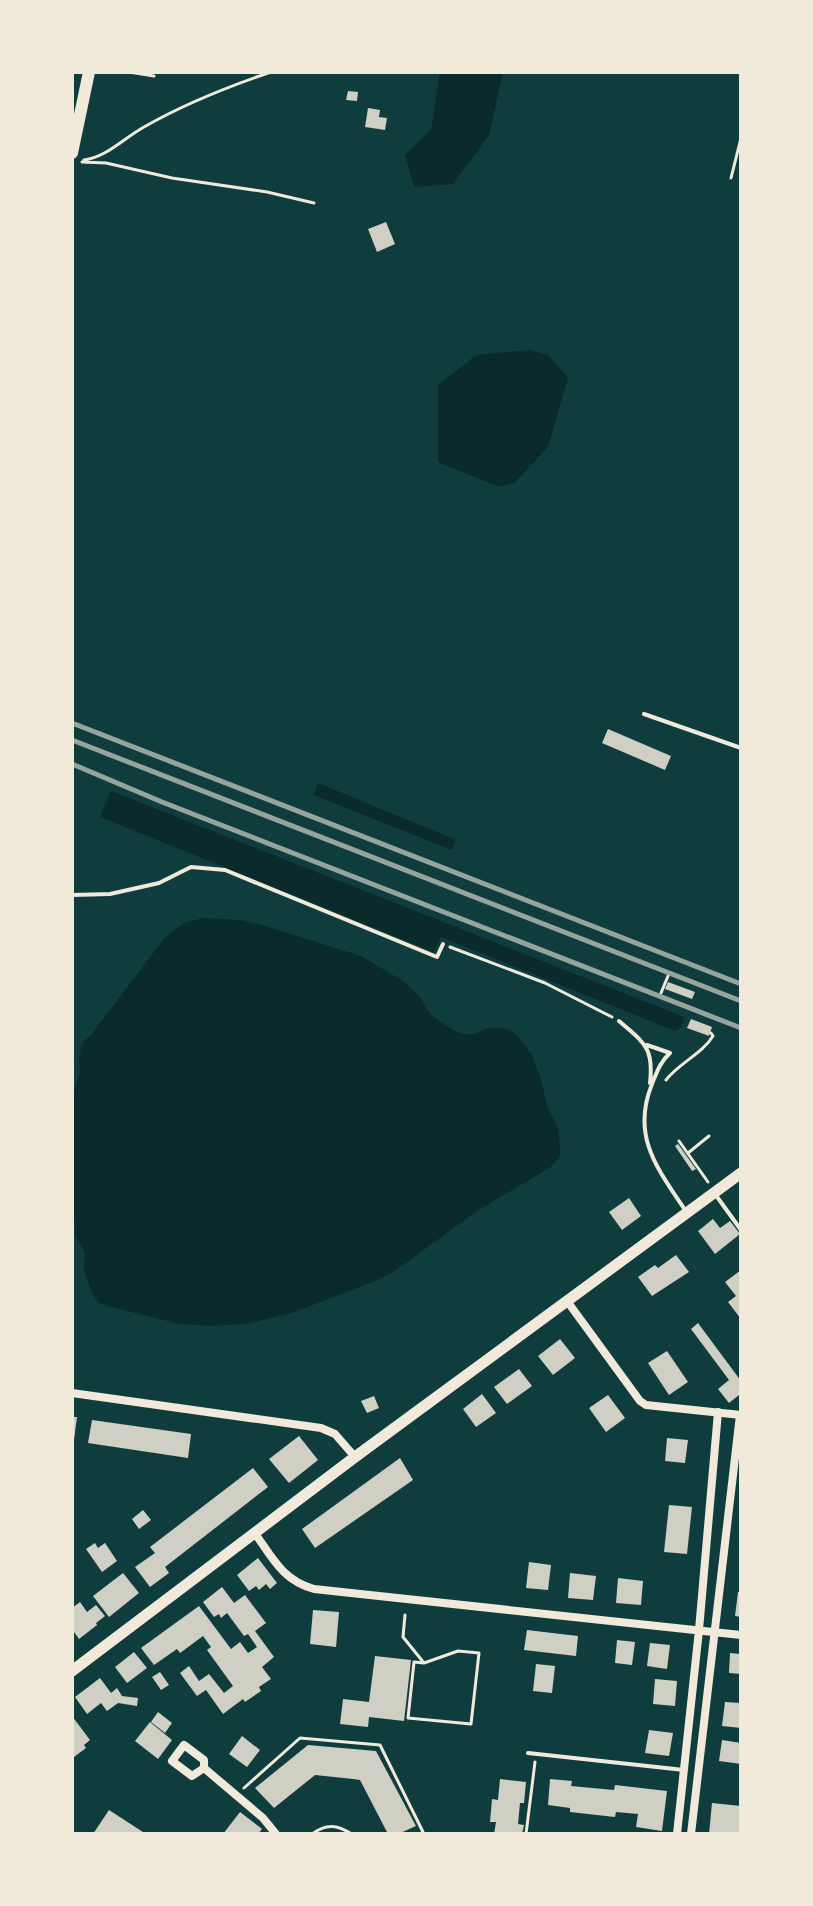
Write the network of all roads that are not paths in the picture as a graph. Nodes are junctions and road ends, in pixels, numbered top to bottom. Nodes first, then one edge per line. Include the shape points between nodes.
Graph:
1 (89, 72) edge
2 (72, 153) edge
3 (644, 714) dead end
4 (741, 748) edge
5 (72, 895) edge
6 (443, 944) road end
7 (619, 1021) road end
8 (647, 1045) junction
9 (650, 1089) junction
10 (741, 1173) edge
11 (711, 1187) junction
12 (687, 1212) junction
13 (741, 1230) edge
14 (567, 1301) junction
15 (72, 1393) edge
16 (718, 1412) junction
17 (741, 1415) edge
18 (355, 1457) junction
19 (254, 1532) junction
20 (699, 1630) junction
21 (714, 1632) junction
22 (741, 1635) edge
23 (72, 1671) edge
24 (528, 1753) dead end
25 (204, 1768) dead end
26 (684, 1770) junction
27 (276, 1834) edge
28 (677, 1834) edge
29 (691, 1834) edge

1 - 2 main road
3 - 4 lane
5 - 6 lane via 110,894 159,883 191,867 225,870 437,957
7 - 8 lane
8 - 9 lane
8 - 9 lane via 670,1053 661,1060
9 - 12 lane via 643,1113 649,1148
10 - 11 street
11 - 12 street
11 - 13 lane
12 - 14 street
14 - 16 street via 640,1401
14 - 18 street
15 - 18 street via 321,1428 335,1434
16 - 17 street
16 - 20 street
17 - 21 street
18 - 19 street
19 - 20 street via 283,1573 314,1589
19 - 23 street
20 - 21 street
20 - 26 street
21 - 22 street
21 - 29 street
24 - 26 lane
25 - 27 street
26 - 28 street

